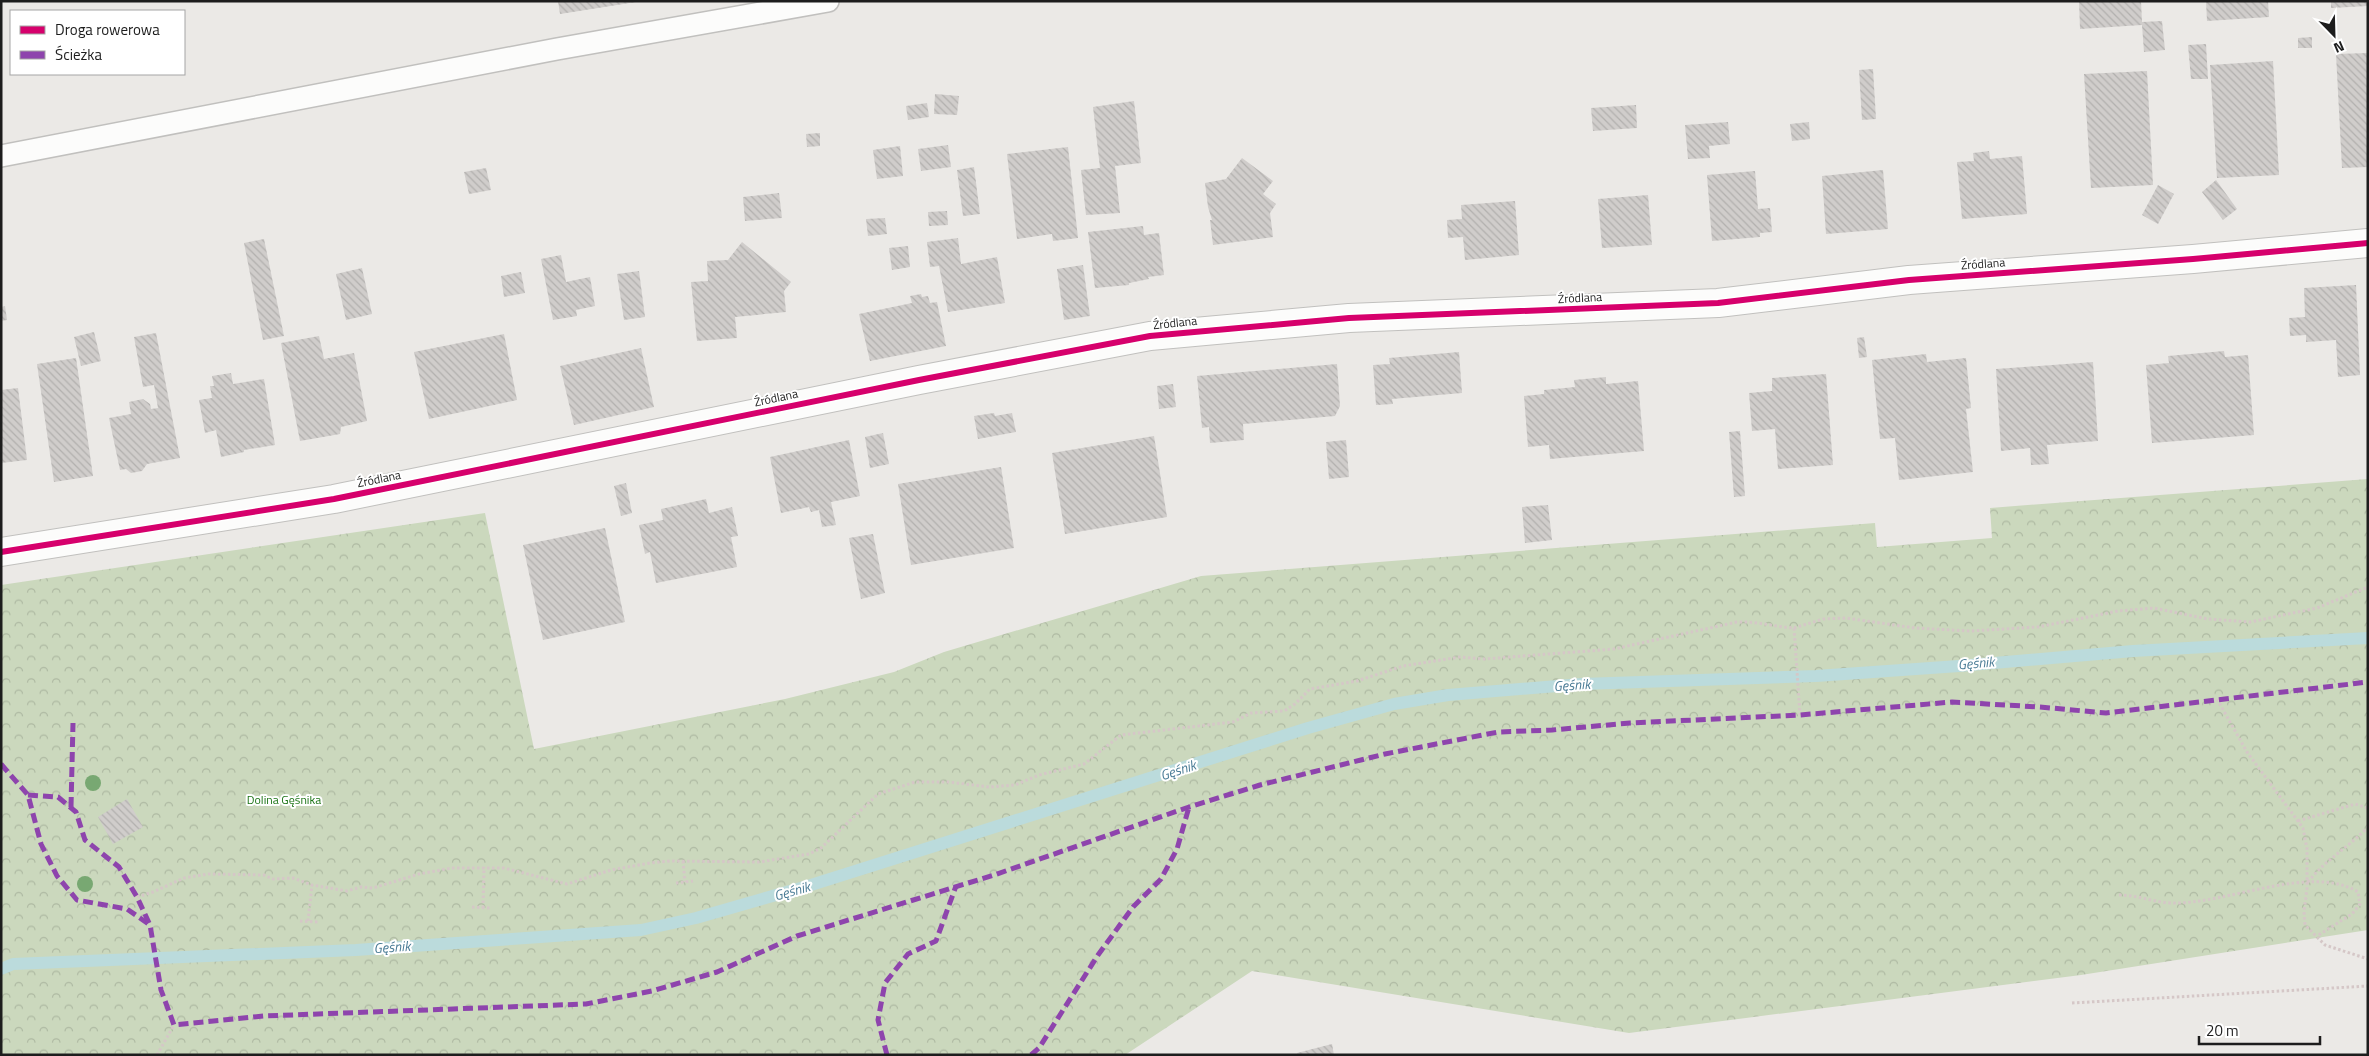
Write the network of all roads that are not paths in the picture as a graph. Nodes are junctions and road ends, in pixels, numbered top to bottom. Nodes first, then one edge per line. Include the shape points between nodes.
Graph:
1 (828, 1) edge
2 (1, 156) edge
3 (2368, 242) edge
4 (1, 552) edge

1 - 2 lane via 558,49
3 - 4 street, Źródlana via 2193,259 1909,280 1718,303 1349,318 1150,336 334,499

